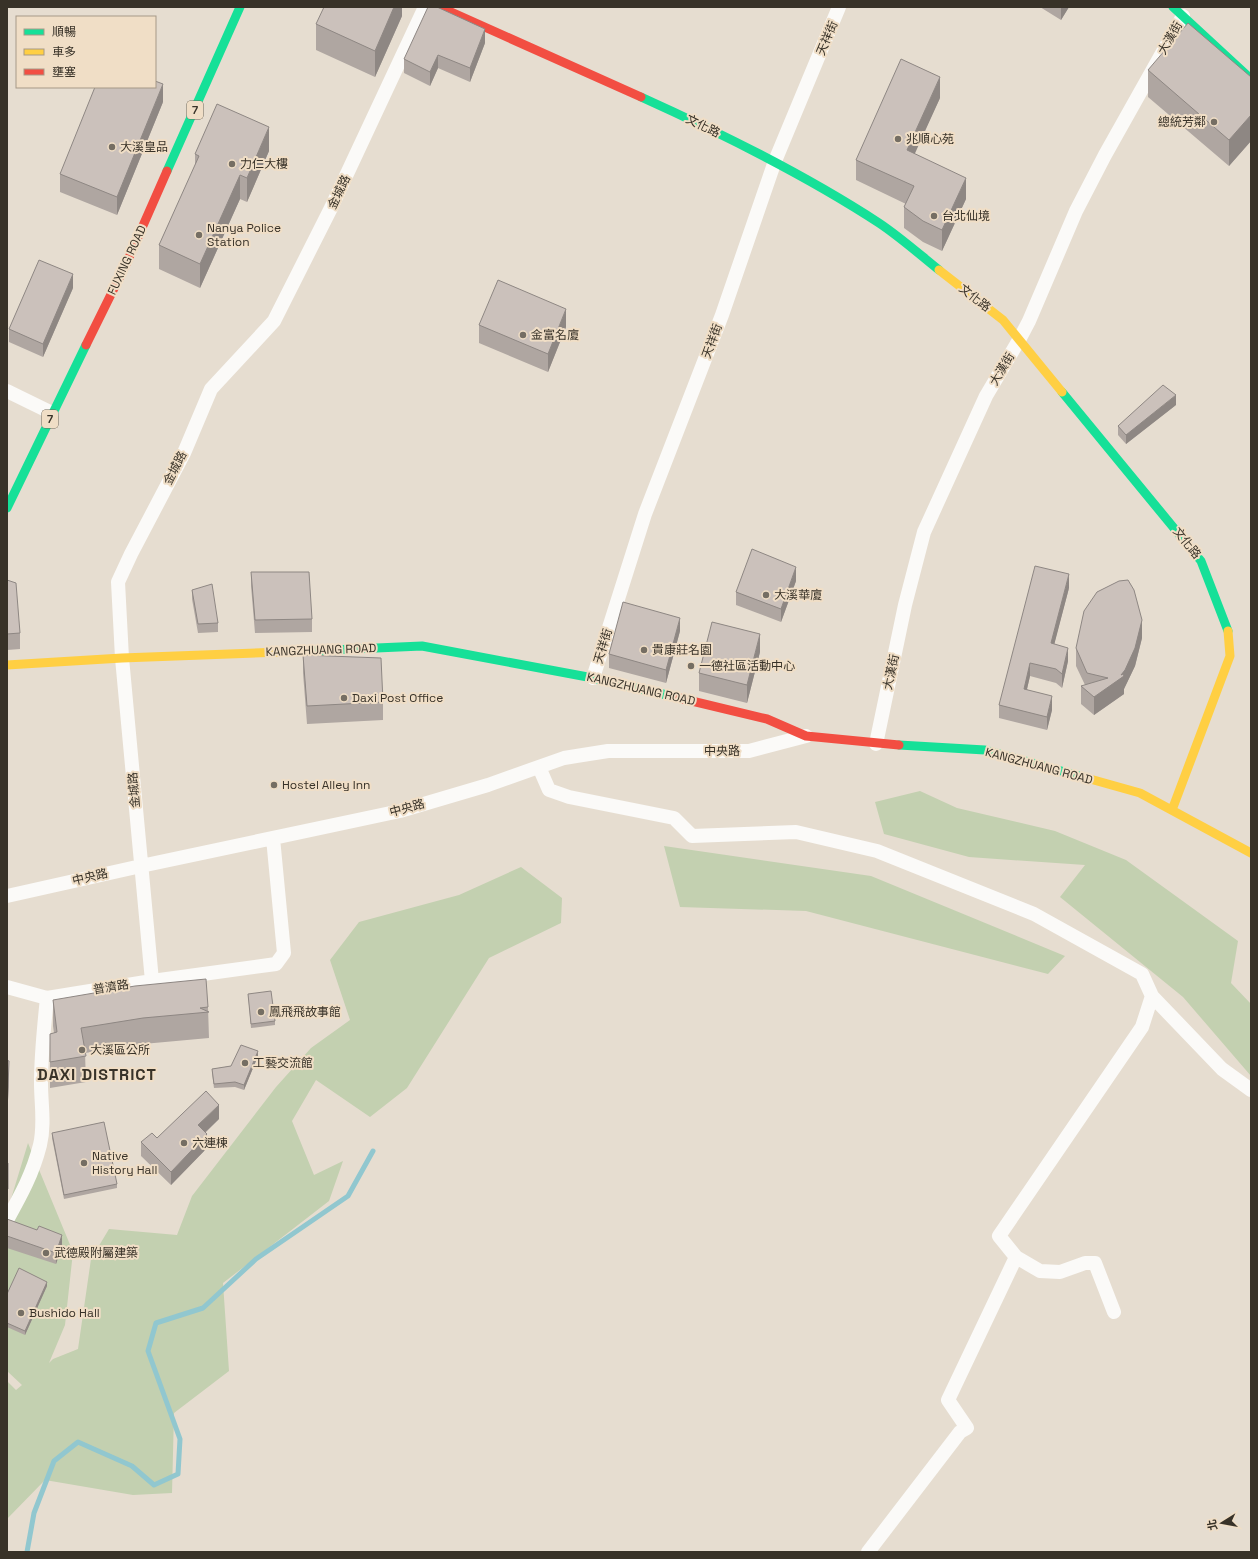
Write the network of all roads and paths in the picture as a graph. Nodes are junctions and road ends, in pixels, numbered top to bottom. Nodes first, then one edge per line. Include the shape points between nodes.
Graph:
1 (240, 7) edge
2 (425, 7) edge
3 (440, 7) edge
4 (839, 7) edge
5 (1178, 11) edge
6 (1251, 79) edge
7 (775, 161) junction
8 (1019, 340) junction
9 (7, 391) edge
10 (52, 413) junction
11 (7, 508) edge
12 (122, 658) junction
13 (7, 665) edge
14 (593, 678) junction
15 (806, 736) junction
16 (876, 744) junction
17 (539, 767) junction
18 (1172, 810) junction
19 (273, 838) junction
20 (1251, 853) edge
21 (141, 866) junction
22 (7, 896) edge
23 (152, 981) junction
24 (7, 987) edge
25 (1152, 996) junction
26 (47, 998) junction
27 (1251, 1090) edge
28 (7, 1220) edge
29 (1016, 1257) junction
30 (1114, 1312) dead end
31 (868, 1552) edge

1 - 10 street, FUXING ROAD / 7 via 127,262
2 - 12 street, 金城路 via 331,208 274,321 211,389 184,453 131,554 118,582
3 - 7 street, 文化路 via 678,114
4 - 7 street, 天祥街
5 - 6 street
5 - 8 street, 大漢街 via 1076,211
7 - 8 street, 文化路 via 816,183 881,224 1003,320
7 - 14 street, 天祥街 via 722,315 645,514
8 - 16 street, 大漢街 via 986,396 924,532 905,605
8 - 18 street, 文化路 via 1202,561 1228,629 1230,656
9 - 10 street
10 - 11 street, FUXING ROAD / 7
12 - 13 street, KANGZHUANG ROAD
12 - 14 street, KANGZHUANG ROAD via 422,646
12 - 21 street, 金城路
14 - 15 street, KANGZHUANG ROAD via 766,719
15 - 16 street, KANGZHUANG ROAD
15 - 17 street, 中央路 via 750,751 608,751 564,758
16 - 18 street, KANGZHUANG ROAD via 984,750 1140,793
17 - 19 street, 中央路 via 400,811
17 - 25 street via 549,790 569,797 674,818 692,836 796,832 877,851 1034,914 1142,974
18 - 20 street, KANGZHUANG ROAD
19 - 21 street, 中央路
19 - 23 street, 普濟路 via 284,953 276,964
21 - 22 street, 中央路
21 - 23 street, 金城路
23 - 26 street, 普濟路
24 - 26 street
25 - 27 street via 1222,1070
25 - 29 street via 1142,1027 999,1236
26 - 28 street via 41,1051 43,1112 40,1144 27,1185
29 - 30 street via 1040,1271 1060,1272 1084,1263 1095,1263
29 - 31 street via 948,1400 967,1428 960,1432

